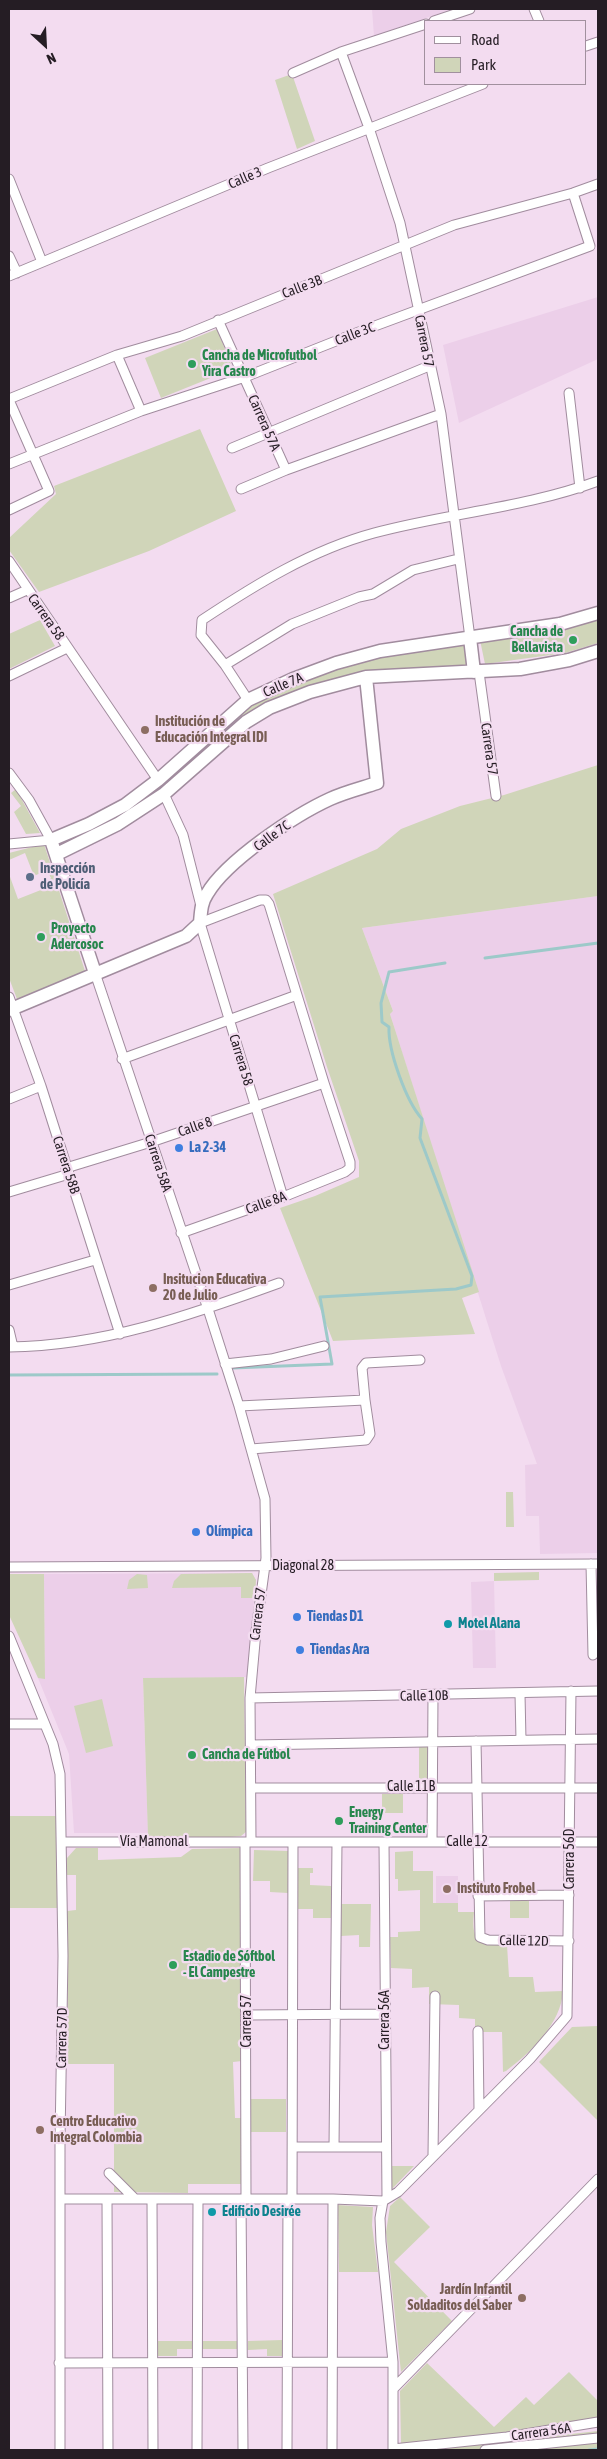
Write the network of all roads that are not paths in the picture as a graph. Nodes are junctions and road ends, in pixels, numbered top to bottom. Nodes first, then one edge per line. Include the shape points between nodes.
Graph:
1 (470, 9) edge
2 (437, 20) edge
3 (424, 25) edge
4 (341, 52) junction
5 (293, 73) dead end
6 (480, 85) edge
7 (370, 128) junction
8 (9, 179) edge
9 (598, 184) edge
10 (572, 194) junction
11 (405, 244) junction
12 (9, 256) edge
13 (42, 262) junction
14 (13, 274) edge
15 (418, 310) junction
16 (218, 320) junction
17 (117, 355) junction
18 (429, 366) junction
19 (245, 377) junction
20 (569, 393) dead end
21 (9, 400) edge
22 (141, 411) junction
23 (441, 414) junction
24 (266, 432) junction
25 (232, 448) dead end
26 (33, 453) junction
27 (9, 464) edge
28 (286, 470) junction
29 (598, 481) edge
30 (580, 488) junction
31 (241, 489) dead end
32 (9, 510) edge
33 (453, 516) junction
34 (458, 558) junction
35 (9, 561) edge
36 (27, 590) junction
37 (9, 598) edge
38 (598, 614) edge
39 (470, 638) junction
40 (67, 648) junction
41 (598, 651) edge
42 (225, 665) junction
43 (476, 672) junction
44 (9, 676) edge
45 (366, 677) junction
46 (248, 700) junction
47 (9, 773) edge
48 (158, 780) junction
49 (164, 794) junction
50 (496, 796) dead end
51 (51, 840) junction
52 (9, 844) edge
53 (57, 854) junction
54 (201, 906) junction
55 (200, 923) junction
56 (95, 973) junction
57 (297, 994) junction
58 (10, 1006) edge
59 (228, 1018) junction
60 (122, 1059) junction
61 (324, 1083) junction
62 (41, 1086) junction
63 (9, 1099) edge
64 (255, 1107) junction
65 (151, 1142) junction
66 (67, 1171) junction
67 (9, 1192) edge
68 (283, 1197) junction
69 (180, 1233) junction
70 (95, 1260) junction
71 (279, 1283) dead end
72 (9, 1285) edge
73 (208, 1309) junction
74 (9, 1330) edge
75 (120, 1334) junction
76 (324, 1346) dead end
77 (11, 1347) edge
78 (420, 1360) dead end
79 (225, 1364) junction
80 (364, 1400) junction
81 (239, 1406) junction
82 (251, 1449) junction
83 (595, 1564) edge
84 (264, 1566) junction
85 (9, 1567) edge
86 (9, 1636) edge
87 (593, 1655) dead end
88 (598, 1691) edge
89 (571, 1692) junction
90 (520, 1694) junction
91 (433, 1696) junction
92 (250, 1698) junction
93 (9, 1724) edge
94 (44, 1724) junction
95 (571, 1739) junction
96 (598, 1739) edge
97 (520, 1740) junction
98 (433, 1741) junction
99 (476, 1741) junction
100 (252, 1744) junction
101 (432, 1787) junction
102 (570, 1787) junction
103 (252, 1788) junction
104 (476, 1788) junction
105 (598, 1788) edge
106 (62, 1842) junction
107 (248, 1842) junction
108 (293, 1842) junction
109 (337, 1842) junction
110 (384, 1842) junction
111 (432, 1842) junction
112 (476, 1842) junction
113 (570, 1842) junction
114 (598, 1842) edge
115 (478, 1896) junction
116 (569, 1896) junction
117 (569, 1941) junction
118 (435, 1996) dead end
119 (337, 2014) junction
120 (385, 2014) junction
121 (247, 2015) junction
122 (293, 2015) junction
123 (478, 2030) dead end
124 (479, 2110) junction
125 (293, 2147) junction
126 (334, 2147) junction
127 (386, 2147) junction
128 (433, 2155) junction
129 (109, 2173) dead end
130 (598, 2178) edge
131 (61, 2199) junction
132 (106, 2199) junction
133 (135, 2199) junction
134 (152, 2199) junction
135 (198, 2199) junction
136 (244, 2199) junction
137 (290, 2199) junction
138 (333, 2199) junction
139 (385, 2199) junction
140 (197, 2361) junction
141 (108, 2362) junction
142 (153, 2362) junction
143 (243, 2362) junction
144 (288, 2362) junction
145 (333, 2362) junction
146 (393, 2362) junction
147 (60, 2363) junction
148 (394, 2388) junction
149 (598, 2422) edge
150 (598, 2438) edge
151 (60, 2450) edge
152 (108, 2450) edge
153 (153, 2450) edge
154 (197, 2450) edge
155 (243, 2450) edge
156 (287, 2450) edge
157 (332, 2450) edge
158 (393, 2450) edge
159 (485, 2450) edge

1 - 2 street
3 - 4 street
4 - 5 street
4 - 7 street, Carrera 57
6 - 7 street, Calle 3
7 - 11 street, Carrera 57
7 - 13 street, Calle 3
8 - 13 street
9 - 10 street, Calle 3B
10 - 11 street, Calle 3B via 454,225
10 - 15 street, Calle 3C via 590,246
11 - 15 street, Carrera 57
11 - 16 street, Calle 3B
12 - 14 street
13 - 14 street, Calle 3
15 - 18 street, Carrera 57
15 - 19 street, Calle 3C
16 - 17 street, Calle 3B via 182,336
16 - 19 street, Carrera 57A
17 - 21 street, Calle 3B
17 - 22 street
18 - 23 street, Carrera 57
18 - 24 street
19 - 22 street, Calle 3C
19 - 24 street, Carrera 57A
20 - 30 street
21 - 26 street
22 - 26 street, Calle 3C
23 - 28 street
23 - 33 street, Carrera 57
24 - 25 street
24 - 28 street, Carrera 57A
26 - 27 street, Calle 3C
26 - 32 street via 49,491
28 - 31 street
29 - 30 street
30 - 33 street via 520,505
33 - 34 street, Carrera 57
33 - 42 street via 372,533 308,558 260,582 202,620 201,635
34 - 39 street, Carrera 57
34 - 42 street via 413,570 373,594 292,624
35 - 36 street, Carrera 58
36 - 37 street
36 - 40 street, Carrera 58
38 - 39 street, Calle 7A via 560,624
39 - 43 street
39 - 46 street, Calle 7A via 380,651 336,663
40 - 44 street
40 - 48 street, Carrera 58
41 - 43 street, Calle 7A via 520,669
42 - 46 street
43 - 45 street, Calle 7A
43 - 50 street, Carrera 57
45 - 49 street, Calle 7A via 310,692 269,708 246,722
45 - 54 street, Calle 7C via 377,783 330,799 291,821 220,877
46 - 48 street, Calle 7A
47 - 51 street, Carrera 58A via 29,800
48 - 51 street, Calle 7A via 125,805
49 - 53 street, Calle 7A via 118,824
49 - 54 street via 183,835
51 - 52 street, Calle 7A
51 - 53 street, Carrera 58A
53 - 56 street, Carrera 58A
54 - 55 street, Calle 7C
55 - 56 street via 186,936
55 - 57 street via 266,900
55 - 59 street, Carrera 58
56 - 58 street
56 - 60 street, Carrera 58A
57 - 59 street
57 - 61 street
58 - 62 street, Carrera 58B
59 - 60 street
59 - 64 street, Carrera 58
60 - 65 street, Carrera 58A
61 - 64 street, Calle 8
61 - 68 street, Calle 8A via 350,1168
62 - 63 street
62 - 66 street, Carrera 58B
64 - 65 street, Calle 8
64 - 68 street, Carrera 58
65 - 66 street, Calle 8
65 - 69 street, Carrera 58A
66 - 67 street, Calle 8
66 - 70 street, Carrera 58B
68 - 69 street, Calle 8A
69 - 73 street, Carrera 58A
70 - 72 street
70 - 75 street, Carrera 58B
71 - 73 street
73 - 75 street
73 - 79 street, Carrera 58A
74 - 77 street
75 - 77 street
76 - 79 street via 271,1359
78 - 80 street via 366,1363 362,1368
79 - 81 street, Carrera 58A
80 - 81 street
80 - 82 street via 370,1434 366,1440
81 - 82 street, Carrera 58A
82 - 84 street, Carrera 58A via 266,1506
83 - 84 street, Diagonal 28
83 - 87 street
84 - 85 street, Diagonal 28
84 - 92 street, Carrera 57
86 - 94 street, Carrera 57D
88 - 89 street, Calle 10B
89 - 90 street, Calle 10B
89 - 95 street, Carrera 56D
90 - 91 street, Calle 10B
90 - 97 street
91 - 92 street, Calle 10B
91 - 98 street
92 - 100 street, Carrera 57
93 - 94 street
94 - 106 street, Carrera 57D via 59,1764
95 - 96 street
95 - 97 street
95 - 102 street, Carrera 56D
97 - 99 street
98 - 99 street
98 - 100 street
98 - 101 street
99 - 104 street
100 - 103 street, Carrera 57
101 - 103 street, Calle 11B
101 - 104 street, Calle 11B
101 - 111 street
102 - 104 street, Calle 11B
102 - 105 street, Calle 11B
102 - 113 street, Carrera 56D
103 - 107 street, Carrera 57
104 - 112 street
106 - 107 street, Vía Mamonal
106 - 131 street, Carrera 57D
107 - 108 street, Calle 12
107 - 121 street, Carrera 57
108 - 109 street, Calle 12
108 - 122 street
109 - 110 street, Calle 12
109 - 119 street
110 - 111 street, Calle 12
110 - 120 street, Carrera 56A
111 - 112 street, Calle 12
112 - 113 street, Calle 12
112 - 115 street
113 - 114 street, Calle 12
113 - 116 street, Carrera 56D
115 - 116 street
115 - 117 street, Calle 12D via 480,1938
116 - 117 street, Carrera 56D
117 - 124 street, Carrera 56D via 567,2016 562,2025
118 - 128 street
119 - 120 street
119 - 122 street
119 - 126 street
120 - 127 street, Carrera 56A
121 - 122 street
121 - 136 street, Carrera 57
122 - 125 street
123 - 124 street
124 - 128 street
125 - 126 street
125 - 137 street
126 - 127 street
127 - 139 street, Carrera 56A
128 - 139 street via 400,2194
129 - 133 street
130 - 148 street
131 - 132 street
131 - 147 street, Carrera 57D
132 - 133 street
132 - 141 street
133 - 134 street
134 - 135 street
134 - 142 street
135 - 136 street
135 - 140 street
136 - 137 street
136 - 143 street, Carrera 57
137 - 138 street
137 - 144 street
138 - 139 street
138 - 145 street
139 - 146 street, Carrera 56A via 380,2218 380,2242
140 - 142 street
140 - 143 street
140 - 154 street
141 - 142 street
141 - 147 street
141 - 152 street
142 - 153 street
143 - 144 street
143 - 155 street, Carrera 57
144 - 145 street
144 - 156 street
145 - 146 street
145 - 157 street
146 - 148 street, Carrera 56A
147 - 151 street, Carrera 57D
148 - 158 street, Carrera 56A
149 - 158 street, Carrera 56A via 516,2436
150 - 159 street

